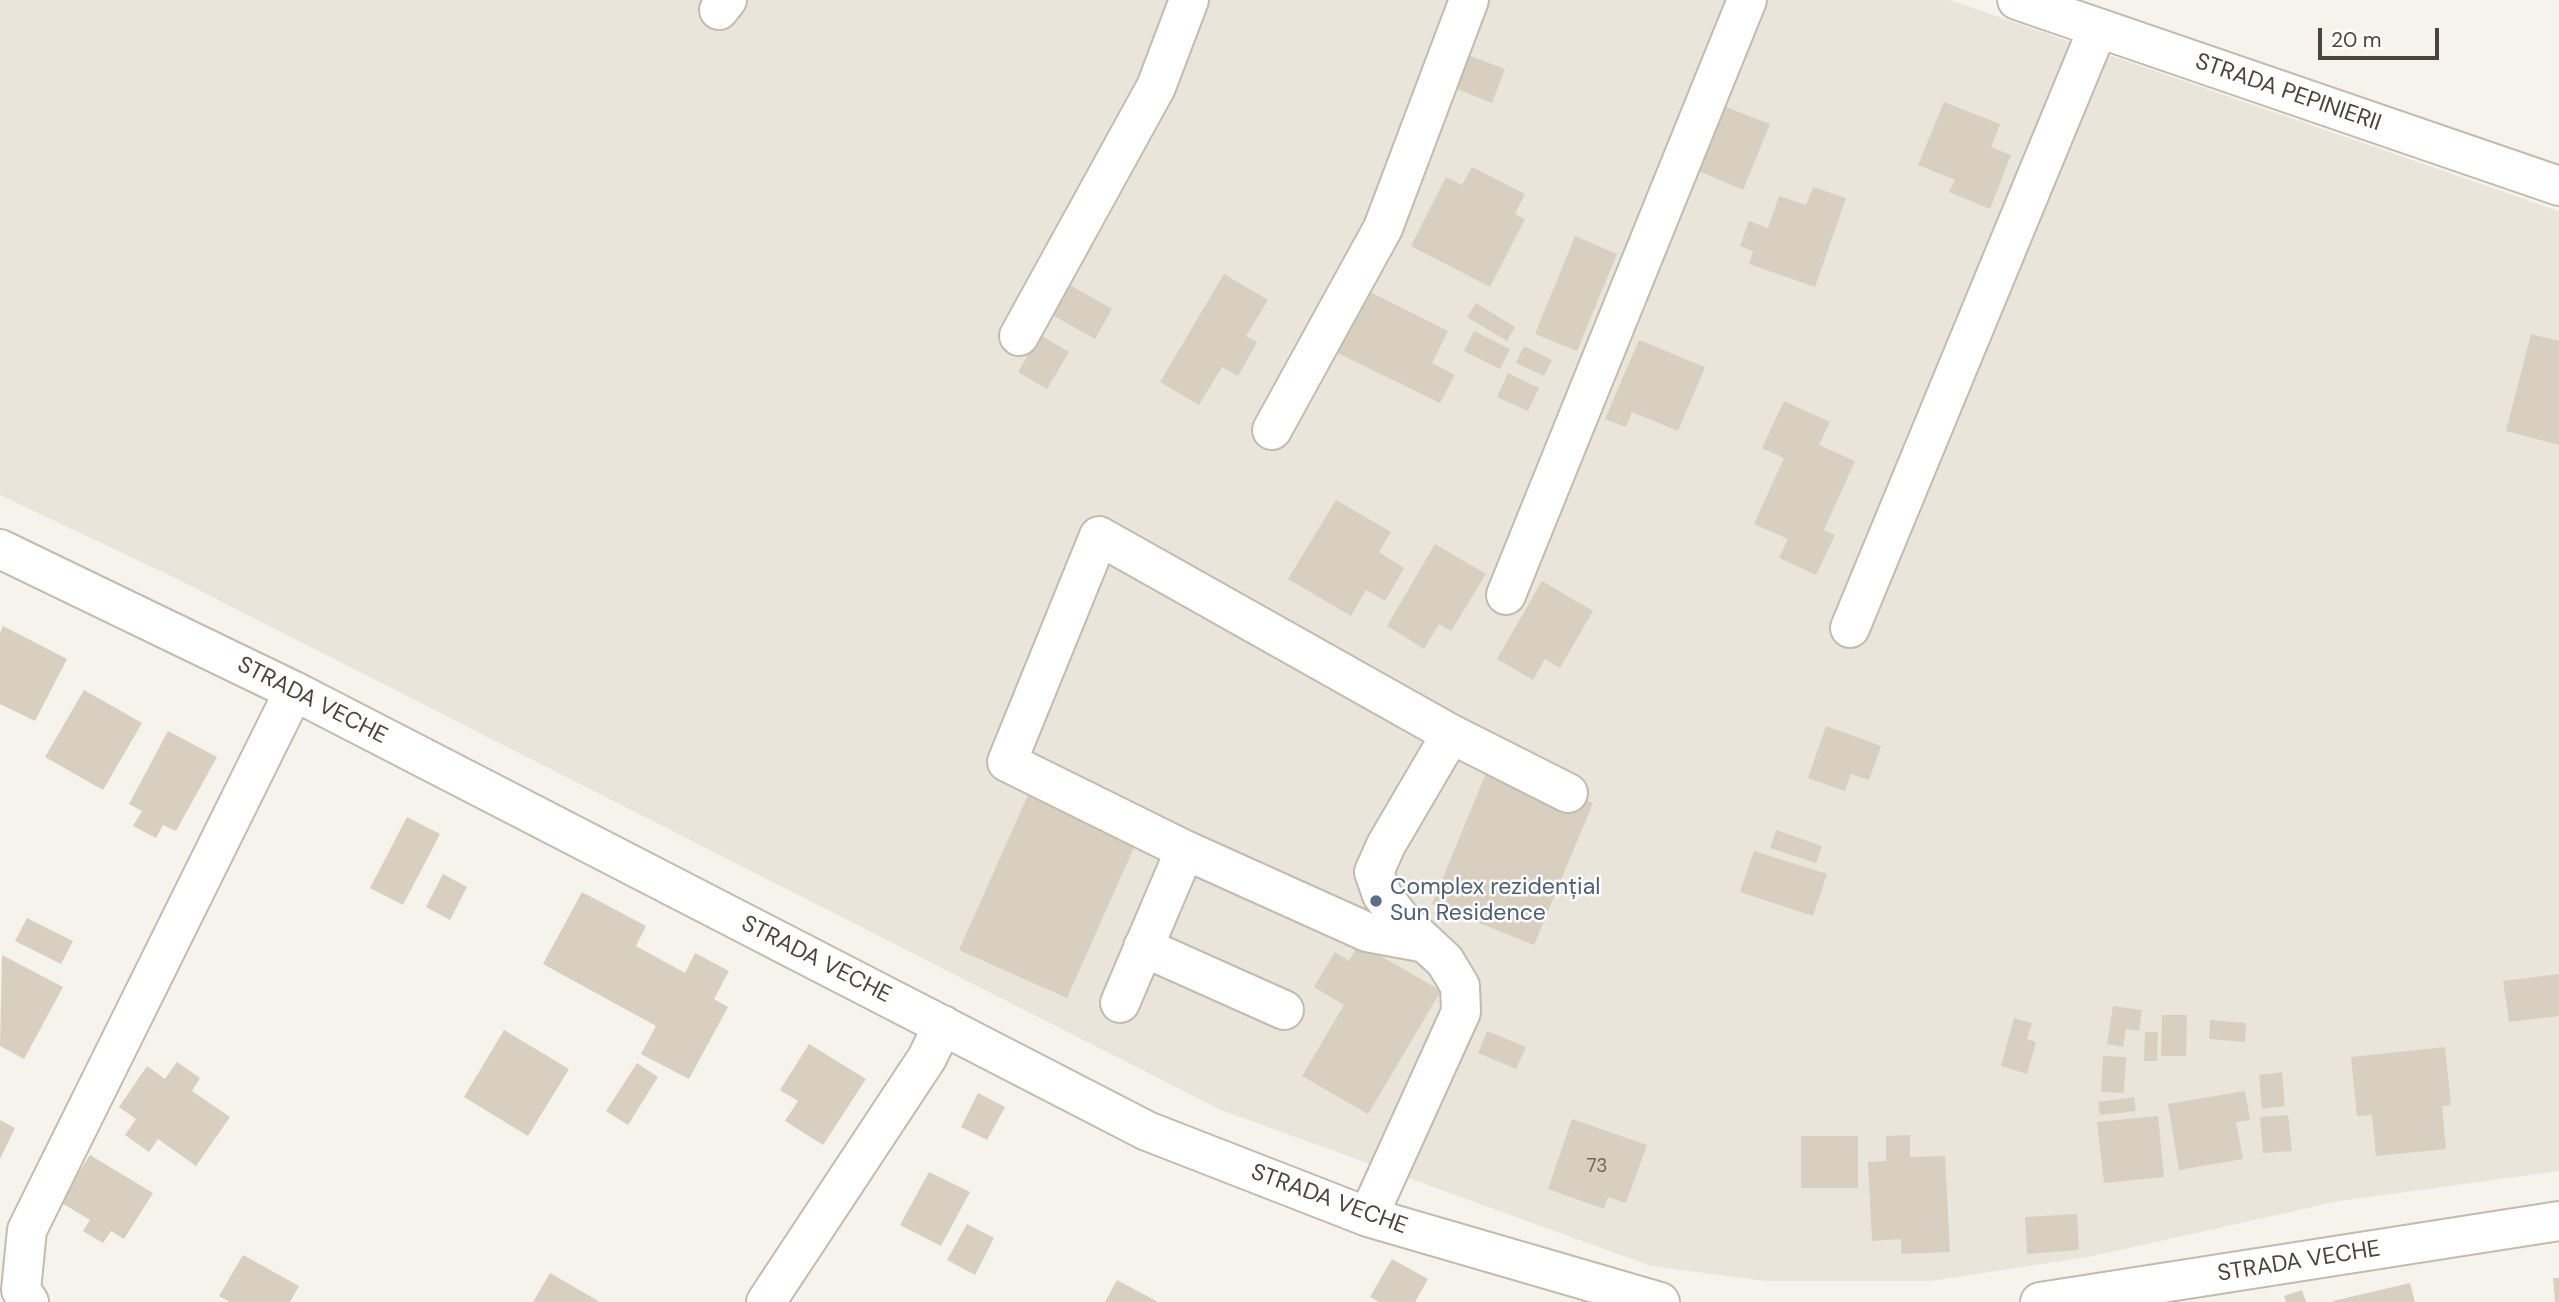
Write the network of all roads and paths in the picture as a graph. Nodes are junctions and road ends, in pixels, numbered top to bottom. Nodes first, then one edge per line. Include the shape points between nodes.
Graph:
1 (1189, 0) edge
2 (1469, 0) edge
3 (1748, 0) edge
4 (2017, 0) edge
5 (2098, 27) junction
6 (2559, 186) edge
7 (1019, 336) dead end
8 (1272, 430) dead end
9 (0, 549) edge
10 (1506, 594) dead end
11 (1850, 628) dead end
12 (294, 691) junction
13 (1451, 734) junction
14 (1568, 793) dead end
15 (1185, 849) junction
16 (1426, 943) junction
17 (1143, 947) junction
18 (1120, 1003) dead end
19 (1284, 1010) dead end
20 (943, 1025) junction
21 (1368, 1217) junction
22 (2559, 1221) edge
23 (29, 1302) edge
24 (766, 1302) edge
25 (1660, 1302) edge
26 (2040, 1302) edge

1 - 7 street via 1156,87
2 - 8 street via 1383,228
3 - 10 street
4 - 5 street, STRADA PEPINIERII
5 - 6 street, STRADA PEPINIERII
5 - 11 street
9 - 12 street, STRADA VECHE
12 - 20 street, STRADA VECHE
12 - 23 street via 27,1230 21,1290
13 - 14 street
13 - 15 street via 1099,536 1007,762
13 - 16 street via 1374,872 1382,895
15 - 16 street via 1367,932
15 - 17 street
16 - 21 street via 1461,986 1461,1012
17 - 18 street
17 - 19 street
20 - 21 street, STRADA VECHE via 1147,1131
20 - 24 street via 927,1058
21 - 25 street, STRADA VECHE
22 - 26 street, STRADA VECHE

